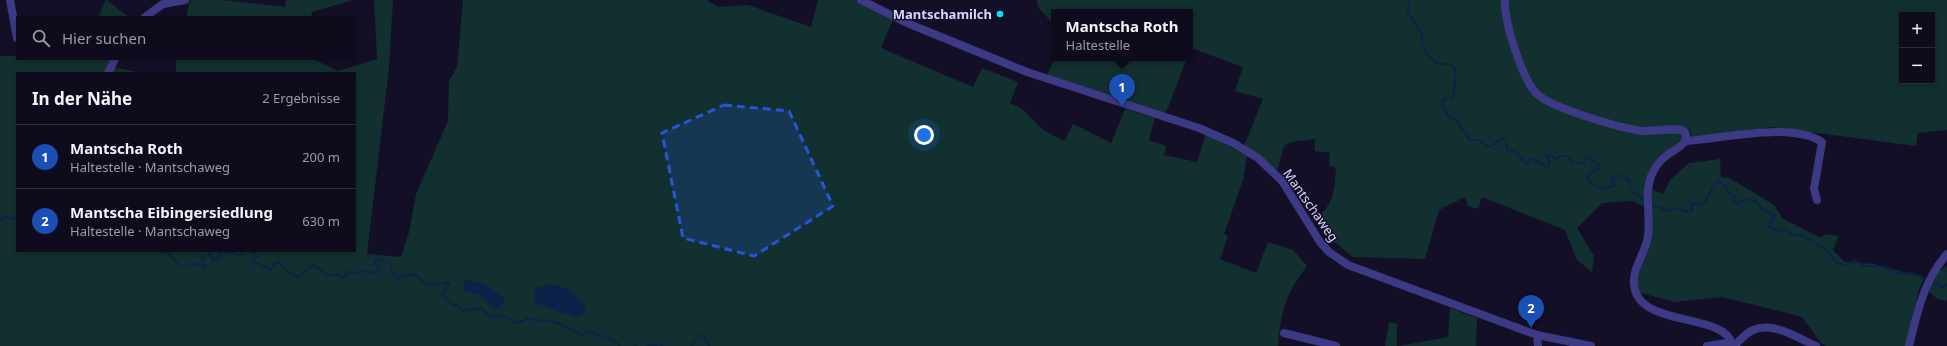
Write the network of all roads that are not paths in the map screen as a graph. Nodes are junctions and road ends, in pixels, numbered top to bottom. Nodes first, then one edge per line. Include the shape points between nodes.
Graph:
1 (10, 0) edge
2 (185, 0) edge
3 (861, 0) edge
4 (1505, 0) edge
5 (146, 16) edge
6 (16, 33) edge
7 (114, 60) edge
8 (108, 72) edge
9 (1685, 141) junction
10 (1817, 200) dead end
11 (1947, 254) edge
12 (1284, 333) dead end
13 (1537, 336) junction
14 (1733, 345) edge
15 (1336, 346) edge
16 (1538, 346) edge
17 (1591, 346) edge
18 (1707, 346) edge
19 (1816, 346) edge
20 (1909, 346) edge

1 - 6 street
2 - 5 street via 163,4
3 - 13 street, Mantschaweg via 907,23 1027,72 1221,137 1258,158 1282,181 1320,242 1339,260 1382,279
4 - 9 street via 1512,39 1528,81 1538,95 1556,106 1626,128 1644,131 1682,130 1686,134
7 - 8 street
9 - 10 street via 1792,131 1814,136 1822,142 1814,189
9 - 14 street via 1666,156 1654,170 1651,178 1648,240 1634,287 1637,296 1648,306 1665,314 1723,331
11 - 20 street via 1925,287
12 - 15 street
13 - 16 street
13 - 17 street, Mantschaweg
14 - 18 street
14 - 19 street via 1752,330 1767,327

